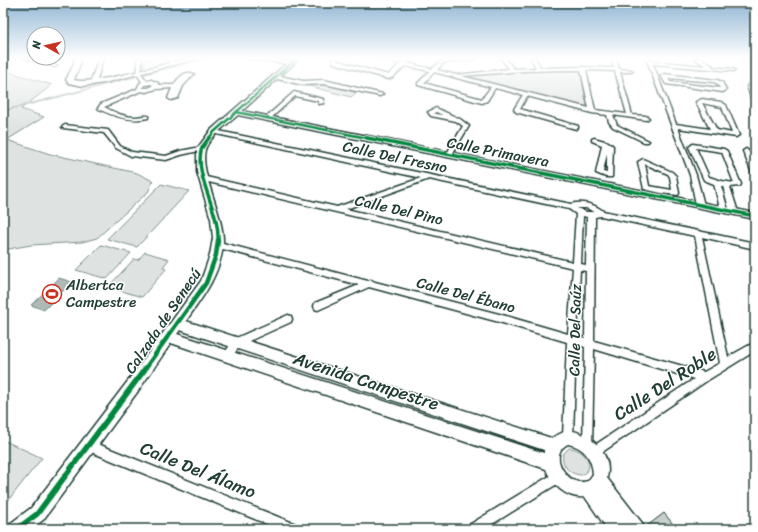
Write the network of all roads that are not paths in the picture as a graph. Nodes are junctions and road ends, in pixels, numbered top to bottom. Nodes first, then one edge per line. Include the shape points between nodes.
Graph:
1 (89, 83) edge
2 (93, 83) edge
3 (147, 83) joint
4 (269, 83) edge
5 (328, 83) edge
6 (422, 83) edge
7 (482, 83) edge
8 (587, 83) edge
9 (620, 83) edge
10 (658, 83) edge
11 (668, 83) edge
12 (698, 83) edge
13 (719, 83) edge
14 (178, 86) dead end
15 (494, 86) junction
16 (755, 86) edge
17 (155, 87) junction
18 (700, 87) junction
19 (140, 90) junction
20 (380, 94) dead end
21 (526, 94) junction
22 (754, 98) edge
23 (321, 103) dead end
24 (592, 110) junction
25 (236, 112) junction
26 (119, 114) dead end
27 (610, 114) junction
28 (630, 116) junction
29 (646, 118) dead end
30 (267, 119) junction
31 (458, 120) dead end
32 (673, 123) junction
33 (576, 126) dead end
34 (65, 127) dead end
35 (712, 129) junction
36 (214, 132) junction
37 (594, 140) dead end
38 (646, 141) dead end
39 (201, 149) junction
40 (746, 151) dead end
41 (449, 155) junction
42 (755, 173) edge
43 (429, 177) junction
44 (202, 178) junction
45 (716, 182) junction
46 (726, 184) junction
47 (603, 186) junction
48 (662, 194) junction
49 (700, 205) junction
50 (571, 207) junction
51 (339, 209) junction
52 (724, 210) junction
53 (734, 212) junction
54 (580, 213) junction
55 (601, 213) junction
56 (591, 216) junction
57 (755, 216) edge
58 (698, 234) junction
59 (219, 245) junction
60 (755, 246) edge
61 (576, 266) junction
62 (590, 269) junction
63 (371, 283) junction
64 (318, 306) dead end
65 (288, 319) dead end
66 (178, 324) junction
67 (169, 337) junction
68 (572, 339) junction
69 (237, 342) junction
70 (588, 343) junction
71 (755, 346) edge
72 (265, 351) junction
73 (227, 357) junction
74 (725, 365) junction
75 (255, 366) junction
76 (705, 377) junction
77 (385, 391) junction
78 (380, 407) junction
79 (496, 427) junction
80 (568, 438) junction
81 (493, 444) junction
82 (88, 445) junction
83 (553, 446) junction
84 (591, 449) junction
85 (551, 463) junction
86 (558, 477) junction
87 (594, 485) junction
88 (290, 528) edge
89 (17, 529) edge
90 (473, 529) edge
91 (617, 529) edge
92 (636, 529) edge

1 - 2 street
3 - 17 street via 155,83
3 - 19 street via 139,86
4 - 25 street
5 - 20 street
6 - 15 street via 420,85 482,101
7 - 15 street
8 - 24 street
9 - 28 street
10 - 32 street
11 - 18 street
12 - 18 street
13 - 18 street via 723,90
14 - 17 street
15 - 21 street
16 - 22 street via 750,86
17 - 19 street
19 - 26 street via 102,105 101,108
21 - 24 street
21 - 33 street via 518,111
23 - 30 street via 321,100 293,94
24 - 27 street
25 - 30 street, Calle Primavera
25 - 36 street
27 - 28 street
27 - 38 street via 615,126
28 - 29 street
30 - 41 street, Calle Primavera
31 - 41 street via 466,127
32 - 35 street
32 - 49 street via 693,175
34 - 39 street via 106,131 118,147 131,154 166,158
35 - 35 street via 737,134 724,106 700,101
36 - 39 street
36 - 43 street, Calle Del Fresno
37 - 47 street via 610,146 610,176 604,176
39 - 44 street, Calzada de Senecú
40 - 42 street
41 - 47 street, Calle Primavera
43 - 50 street, Calle Del Fresno
43 - 51 street
44 - 51 street, Calle Del Pino
44 - 59 street, Calzada de Senecú via 213,208
45 - 46 street
45 - 46 street via 705,177 692,146 725,152 738,183
45 - 52 street
46 - 53 street
47 - 48 street, Calle Primavera
48 - 48 street via 676,193 673,176 642,161 646,187
48 - 49 street, Calle Primavera
49 - 52 street, Calle Primavera
50 - 54 street, Calle Del Fresno
50 - 55 street, Calle Del Fresno via 588,206
51 - 61 street, Calle Del Pino
52 - 53 street, Calle Primavera
53 - 57 street, Calle Primavera
54 - 56 street, Calle Del Fresno
54 - 61 street, Calle Del Saúz
55 - 56 street, Calle Del Fresno
55 - 58 street, Calle Del Fresno
56 - 62 street, Calle Del Saúz
58 - 60 street, Calle Del Fresno
58 - 74 street
59 - 63 street, Calle Del Ébano
59 - 66 street, Calzada de Senecú via 206,283
61 - 62 street, Calle Del Pino
61 - 68 street, Calle Del Saúz
62 - 70 street, Calle Del Saúz
63 - 64 street
63 - 68 street, Calle Del Ébano
65 - 69 street
66 - 67 street, Calzada de Senecú
66 - 69 street, Avenida Campestre
67 - 73 street, Avenida Campestre
67 - 82 street, Calzada de Senecú
68 - 70 street, Calle Del Ébano
68 - 80 street, Calle Del Saúz
69 - 72 street, Avenida Campestre
69 - 73 street
70 - 76 street, Calle Del Ébano
70 - 84 street, Calle Del Saúz
71 - 74 street, Calle Del Roble
72 - 75 street
72 - 77 street, Avenida Campestre
73 - 75 street, Avenida Campestre
74 - 76 street, Calle Del Roble
75 - 78 street, Avenida Campestre
76 - 84 street, Calle Del Roble
77 - 78 street
77 - 79 street, Avenida Campestre
78 - 81 street, Avenida Campestre
79 - 81 street
79 - 83 street, Avenida Campestre
80 - 83 street via 562,438
80 - 84 street via 581,441
81 - 85 street, Avenida Campestre
82 - 88 street, Calle Del Álamo
82 - 89 street, Calzada de Senecú via 37,514
83 - 85 street
84 - 87 street via 601,467
85 - 86 street
86 - 87 street via 573,488 581,490
86 - 90 street
87 - 91 street
87 - 92 street

